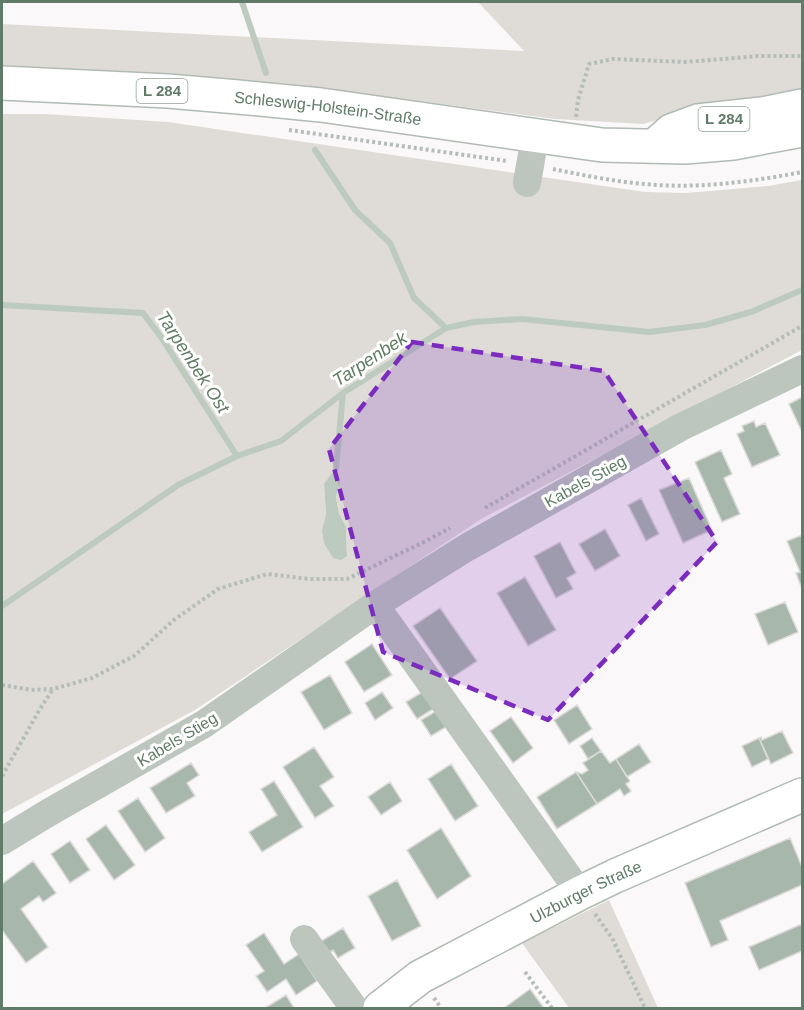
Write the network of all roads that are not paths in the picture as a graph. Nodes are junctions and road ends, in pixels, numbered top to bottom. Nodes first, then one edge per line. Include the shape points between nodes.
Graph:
1 (2, 83) edge
2 (802, 106) edge
3 (802, 130) edge
4 (652, 147) junction
5 (802, 154) edge
6 (802, 369) edge
7 (375, 605) junction
8 (802, 795) edge
9 (2, 841) edge
10 (584, 900) junction
11 (304, 939) dead end
12 (354, 1008) edge
13 (380, 1008) edge

1 - 4 main road, Schleswig-Holstein-Straße / L 284 via 168,91 321,105 531,161 572,141
2 - 4 main road, L 284 via 698,121 671,130
3 - 4 main road, Schleswig-Holstein-Straße / L 284 via 723,144
4 - 5 main road, Schleswig-Holstein-Straße / L 284 via 676,162 704,168
6 - 7 street, Kabels Stieg via 681,427 466,548
7 - 9 street, Kabels Stieg via 204,724
7 - 10 street
8 - 10 main road, Ulzburger Straße via 615,876
10 - 13 main road, Ulzburger Straße via 420,977
11 - 12 street

